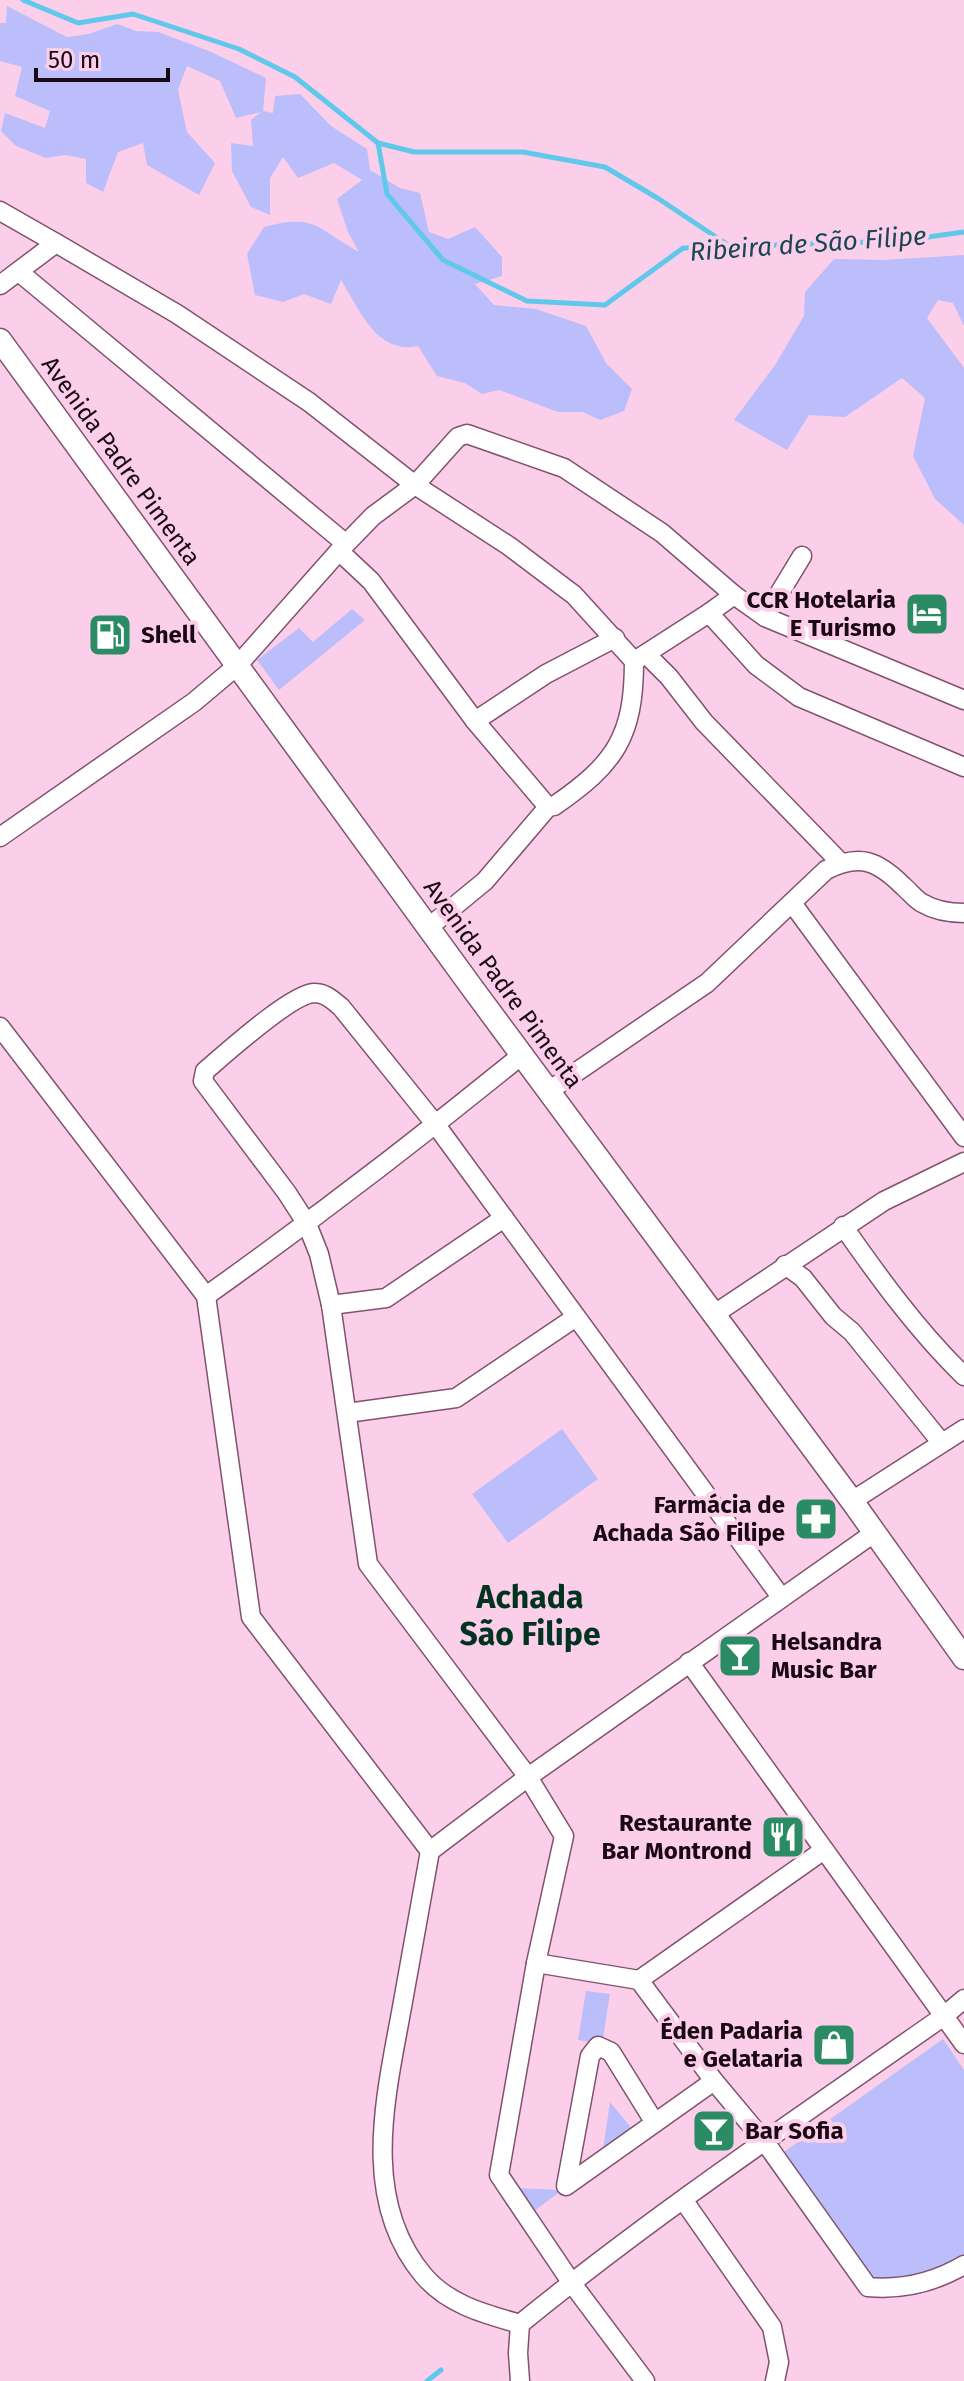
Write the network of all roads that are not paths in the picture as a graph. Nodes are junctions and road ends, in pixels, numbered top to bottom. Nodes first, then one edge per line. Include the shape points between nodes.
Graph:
1 (0, 211) edge
2 (56, 243) junction
3 (19, 272) junction
4 (0, 285) edge
5 (0, 340) edge
6 (415, 485) junction
7 (342, 547) junction
8 (802, 556) dead end
9 (734, 595) junction
10 (709, 613) junction
11 (765, 617) junction
12 (615, 638) junction
13 (640, 658) junction
14 (238, 665) junction
15 (964, 700) edge
16 (475, 721) junction
17 (964, 767) edge
18 (548, 807) junction
19 (0, 837) edge
20 (841, 863) junction
21 (792, 903) junction
22 (964, 913) edge
23 (429, 927) junction
24 (0, 1027) edge
25 (523, 1054) junction
26 (550, 1090) junction
27 (436, 1125) junction
28 (964, 1137) edge
29 (964, 1162) edge
30 (504, 1218) junction
31 (307, 1224) junction
32 (843, 1226) junction
33 (785, 1265) junction
34 (206, 1296) junction
35 (331, 1305) junction
36 (713, 1315) junction
37 (576, 1317) junction
38 (964, 1376) edge
39 (347, 1413) junction
40 (964, 1429) edge
41 (941, 1442) junction
42 (852, 1501) junction
43 (874, 1533) junction
44 (781, 1597) junction
45 (964, 1658) edge
46 (689, 1662) junction
47 (528, 1777) junction
48 (824, 1850) junction
49 (430, 1851) junction
50 (536, 1963) junction
51 (639, 1980) junction
52 (964, 1999) edge
53 (944, 2016) junction
54 (964, 2044) edge
55 (714, 2081) junction
56 (655, 2123) junction
57 (765, 2142) junction
58 (684, 2201) junction
59 (964, 2265) edge
60 (571, 2282) junction
61 (520, 2324) junction
62 (520, 2381) edge
63 (645, 2381) edge
64 (775, 2381) edge

1 - 2 street
2 - 3 street
2 - 6 street via 177,314 309,402
3 - 4 street
3 - 7 street
5 - 14 main road, Avenida Padre Pimenta
6 - 7 street
6 - 9 street via 458,437 478,437 564,468 662,533
6 - 12 street via 574,595
7 - 14 street
7 - 16 street
8 - 11 street
9 - 10 street
9 - 11 street
10 - 13 street
10 - 17 street via 756,665 799,697
11 - 15 street
12 - 13 street
12 - 16 street via 546,674
13 - 18 street via 620,741 589,782
13 - 20 street via 669,677 704,722
14 - 19 street via 194,702
14 - 23 main road, Avenida Padre Pimenta
16 - 18 street
18 - 23 street via 485,881
20 - 21 street via 826,870
20 - 22 street via 858,860 883,866 921,903
21 - 26 street via 707,983
21 - 28 street
23 - 25 main road, Avenida Padre Pimenta
24 - 34 street
25 - 26 main road, Avenida Padre Pimenta
25 - 27 street
26 - 36 main road, Avenida Padre Pimenta
27 - 30 street
27 - 31 street
27 - 31 street via 362,1031 324,994 310,993 263,1023 205,1071 203,1081
29 - 32 street
30 - 35 street via 386,1298
30 - 37 street
31 - 34 street
31 - 35 street
32 - 33 street
32 - 38 street via 892,1294
33 - 36 street
33 - 41 street via 852,1332
34 - 49 street via 251,1617
35 - 39 street
36 - 42 main road, Avenida Padre Pimenta
37 - 39 street via 456,1398
37 - 44 street
39 - 47 street via 368,1564
40 - 41 street
41 - 42 street
42 - 43 main road, Avenida Padre Pimenta
43 - 44 street
43 - 45 main road, Avenida Padre Pimenta
44 - 46 street
46 - 47 street
46 - 48 street
47 - 49 street
47 - 50 street via 564,1836
48 - 51 street
48 - 53 street
49 - 61 street via 382,2119 384,2184 396,2234 425,2278 466,2309
50 - 51 street
50 - 60 street via 499,2175
51 - 55 street
52 - 53 street
53 - 54 street
53 - 57 street
55 - 56 street
55 - 57 street
56 - 56 street via 611,2052 598,2046 590,2056 566,2186
57 - 58 street
57 - 59 street via 868,2287 887,2289 941,2278
58 - 60 street
58 - 64 street via 772,2327 779,2362
60 - 61 street
60 - 63 street
61 - 62 street

